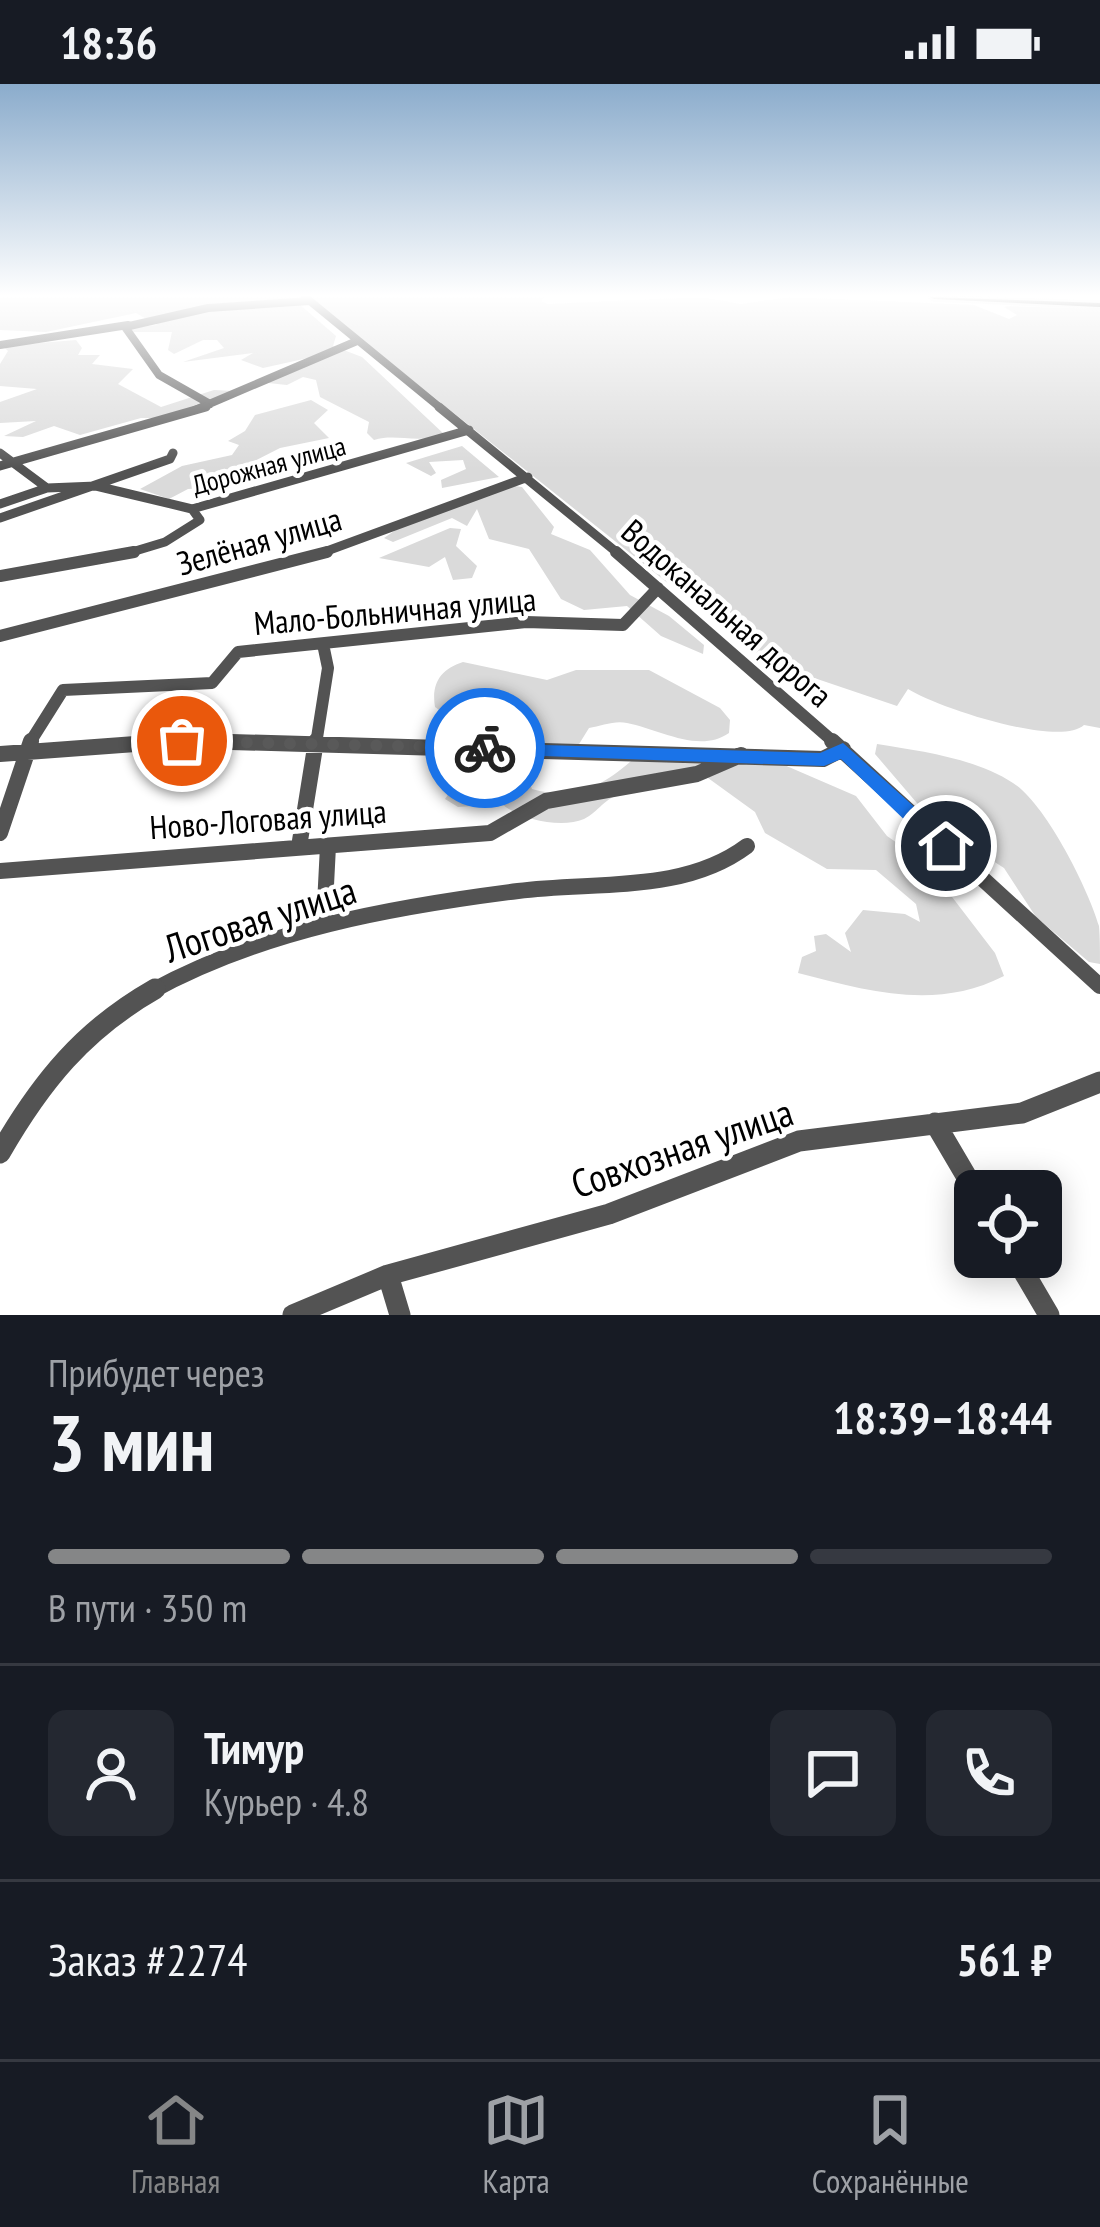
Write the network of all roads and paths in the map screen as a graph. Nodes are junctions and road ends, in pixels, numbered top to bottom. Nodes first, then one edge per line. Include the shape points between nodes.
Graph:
1 (142, 354) edge
2 (326, 354) edge
3 (374, 354) edge
4 (211, 404) junction
5 (469, 430) junction
6 (0, 453) edge
7 (173, 453) dead end
8 (16, 462) junction
9 (0, 466) edge
10 (528, 477) junction
11 (96, 486) junction
12 (47, 488) junction
13 (0, 504) edge
14 (192, 509) junction
15 (0, 518) edge
16 (0, 576) edge
17 (658, 588) junction
18 (0, 636) edge
19 (322, 644) junction
20 (319, 742) junction
21 (843, 749) junction
22 (28, 751) junction
23 (0, 754) edge
24 (741, 755) junction
25 (0, 833) edge
26 (328, 846) junction
27 (747, 846) dead end
28 (299, 847) junction
29 (0, 871) edge
30 (324, 924) junction
31 (1100, 986) edge
32 (1100, 1082) edge
33 (935, 1123) junction
34 (0, 1154) edge
35 (963, 1170) edge
36 (388, 1275) junction
37 (1027, 1278) edge
38 (293, 1315) edge
39 (400, 1315) edge
40 (1049, 1315) edge

1 - 4 street via 179,394
2 - 4 street
3 - 5 street, Водоканальная дорога
4 - 8 street
5 - 10 street, Водоканальная дорога
5 - 14 street, Дорожная улица
6 - 8 street
7 - 11 street
8 - 9 street
8 - 12 street
10 - 17 street, Водоканальная дорога
10 - 18 street, Зелёная улица via 334,550
11 - 12 street, Дорожная улица
11 - 14 street, Дорожная улица
11 - 15 street
12 - 13 street, Дорожная улица
14 - 16 street, Зелёная улица via 200,520 192,532
17 - 19 street, Мало-Больничная улица via 629,622 615,626 526,622
17 - 21 street, Водоканальная дорога
19 - 20 street via 328,668
19 - 22 street, Мало-Больничная улица via 238,652 212,682 63,690
20 - 22 street
20 - 24 street
20 - 28 street
21 - 24 street via 830,759
21 - 31 street, Водоканальная дорога
22 - 23 street
22 - 25 street
24 - 26 street, Ново-Логовая улица via 698,774 546,801 490,833
26 - 28 street, Ново-Логовая улица
26 - 30 street
27 - 30 street, Логовая улица via 710,874 573,884
28 - 29 street, Ново-Логовая улица
30 - 34 street, Логовая улица via 196,969 131,1002 61,1060
32 - 33 street, Совхозная улица via 1022,1114
33 - 35 street
33 - 36 street, Совхозная улица via 799,1141 609,1214
36 - 38 street, Совхозная улица
36 - 39 street
37 - 40 street

